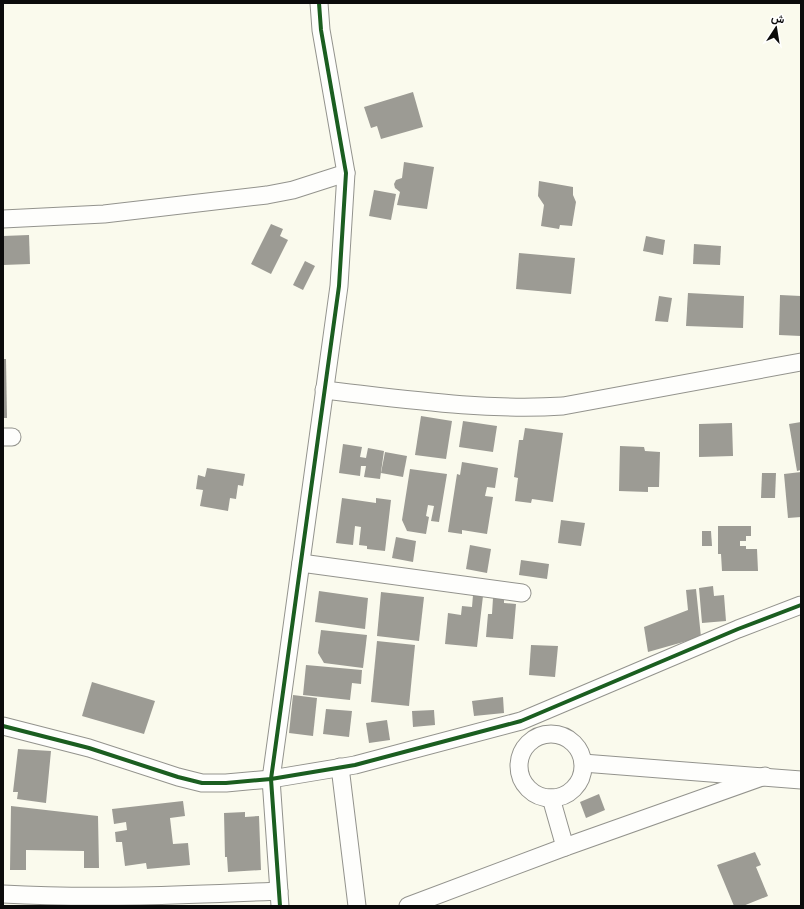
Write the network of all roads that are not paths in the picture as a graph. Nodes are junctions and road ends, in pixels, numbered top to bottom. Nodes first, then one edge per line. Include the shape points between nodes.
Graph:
1 (319, 3) edge
2 (346, 173) junction
3 (3, 219) edge
4 (801, 362) edge
5 (324, 390) junction
6 (301, 563) junction
7 (522, 593) dead end
8 (801, 605) edge
9 (521, 721) junction
10 (3, 726) edge
11 (531, 741) junction
12 (583, 763) junction
13 (340, 767) junction
14 (765, 776) junction
15 (271, 780) junction
16 (801, 780) edge
17 (552, 798) junction
18 (566, 847) junction
19 (3, 894) edge
20 (279, 899) edge
21 (357, 906) edge
22 (408, 906) edge

1 - 2 street via 321,30
2 - 3 street via 294,190 267,195 104,214
2 - 5 street via 339,286
4 - 5 street via 563,406 523,409
5 - 6 street
6 - 7 street
6 - 15 street
8 - 9 street
9 - 11 street
9 - 13 street
10 - 15 street via 89,748 178,778 202,783
11 - 12 street via 547,734 564,737 577,748
11 - 17 street via 520,757 521,777 533,792 542,797
12 - 14 street
12 - 17 street via 582,776 575,788 564,795
13 - 15 street
13 - 21 street
14 - 16 street
14 - 18 street
15 - 20 street
17 - 18 street
18 - 22 street
19 - 20 street via 73,898

